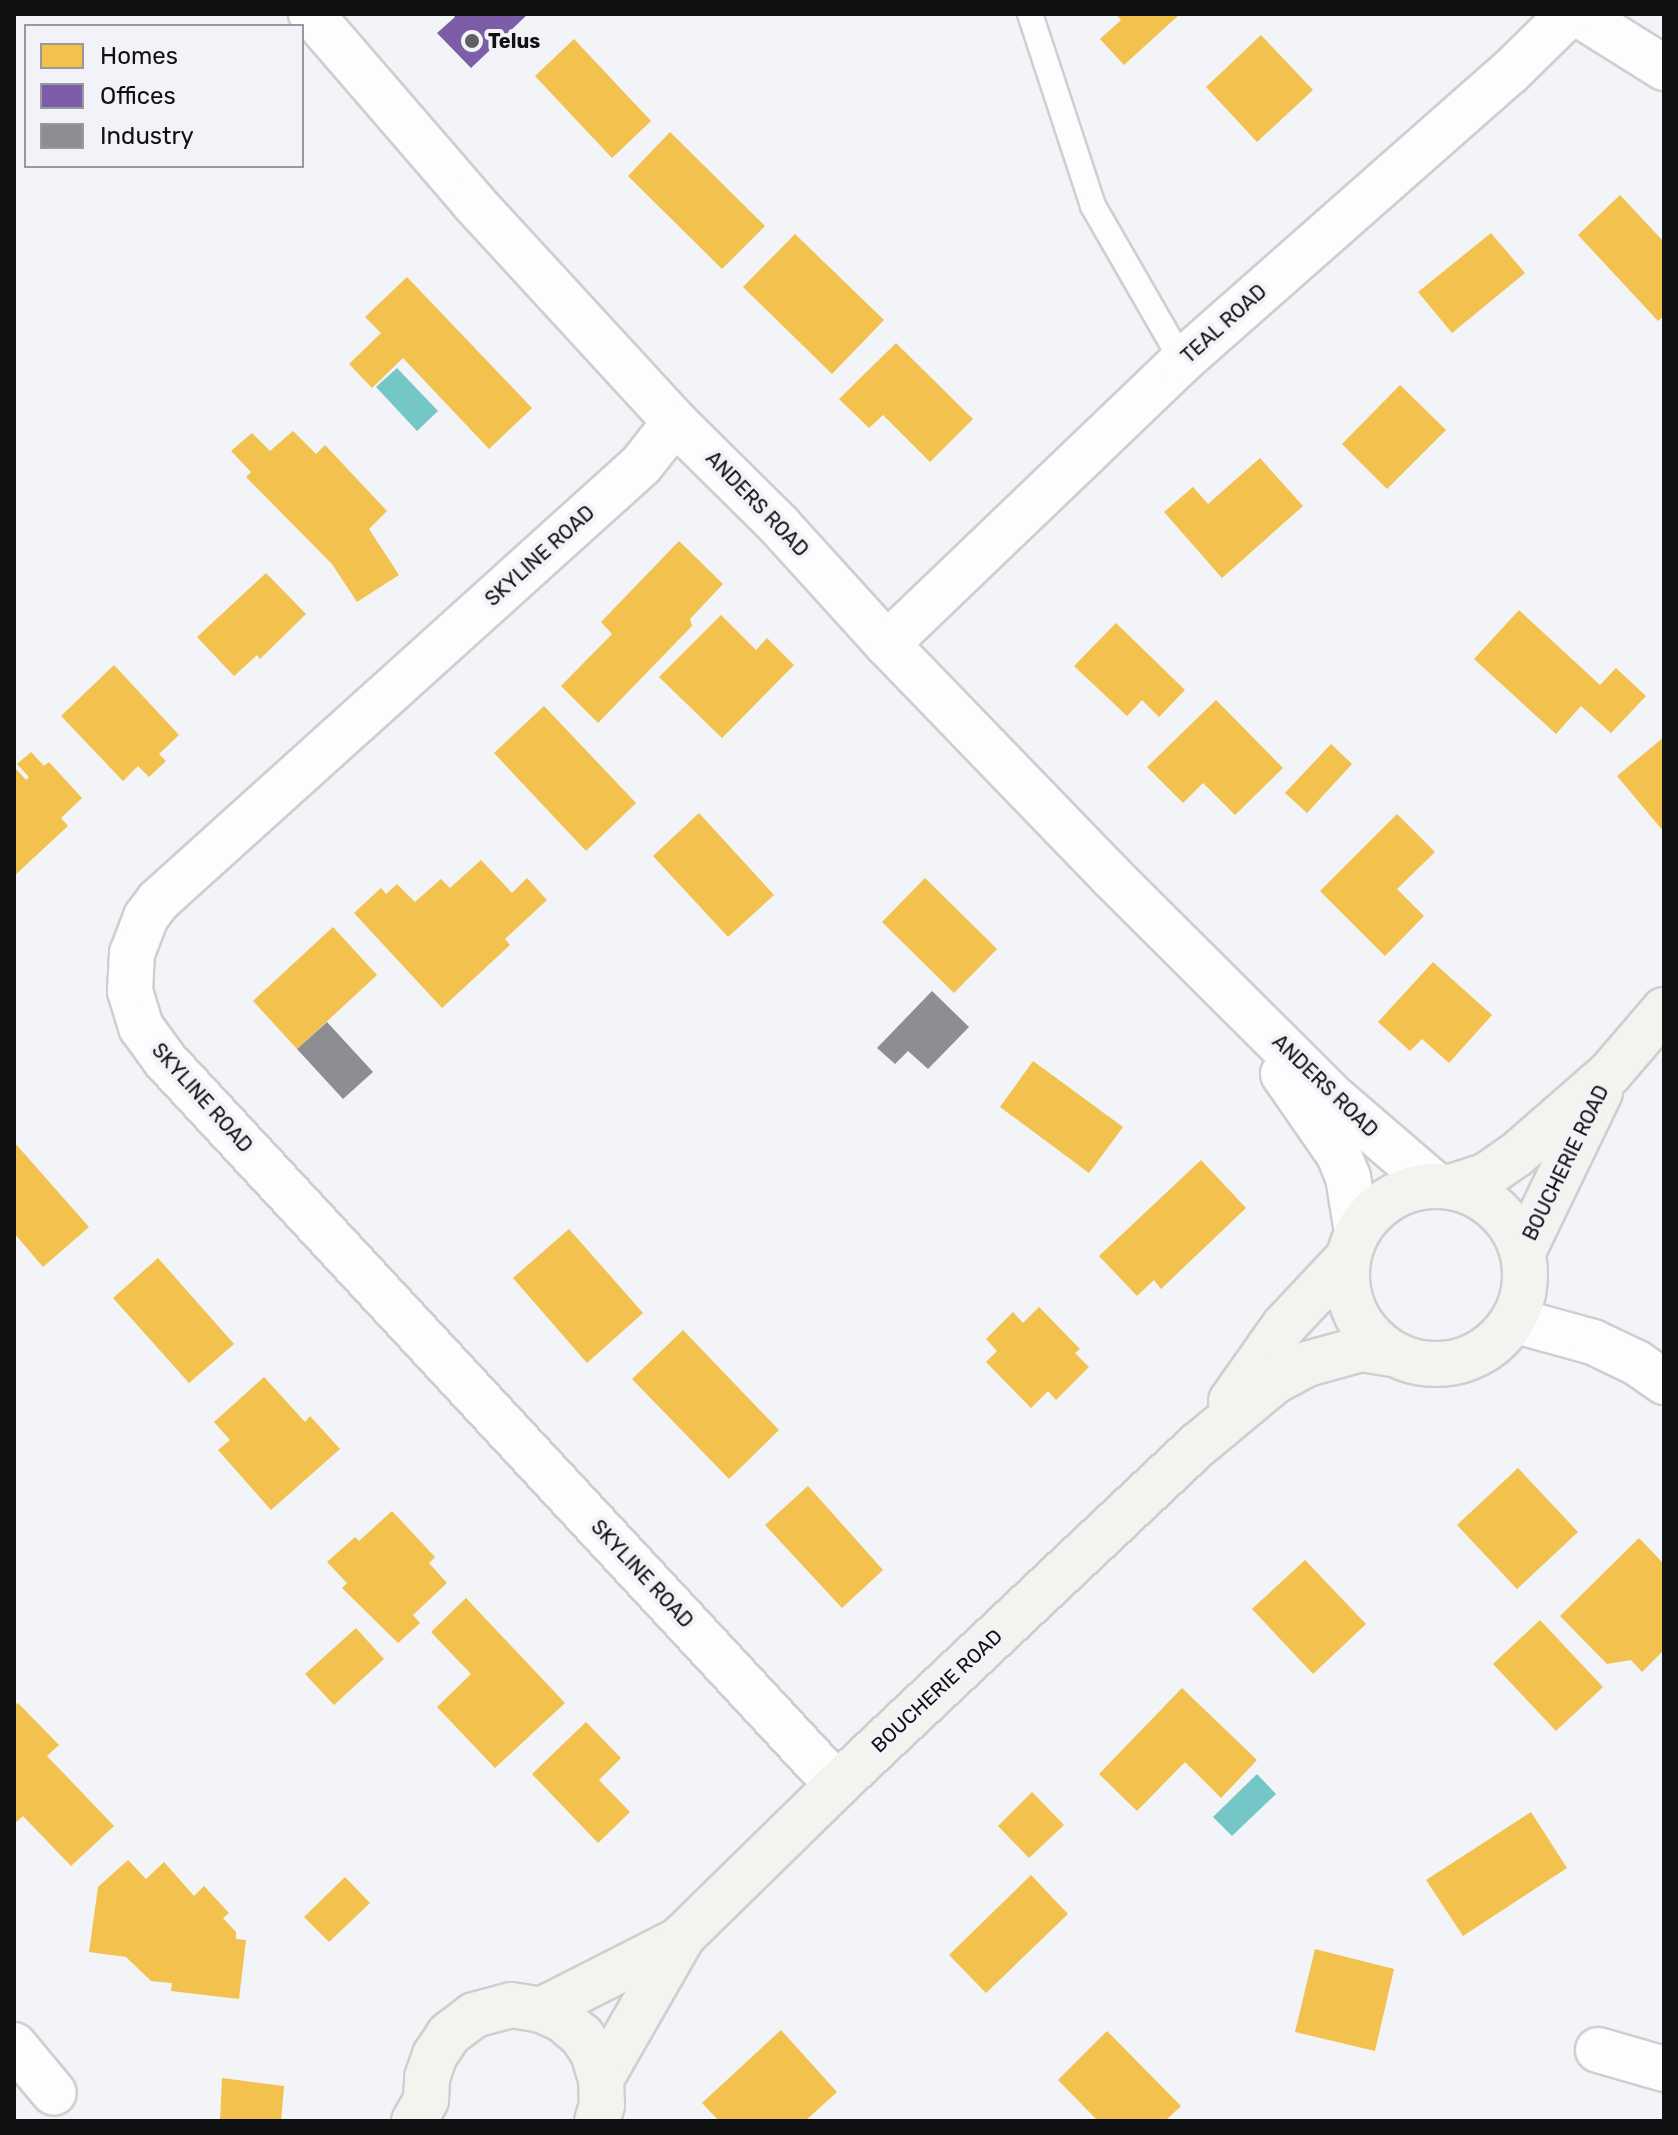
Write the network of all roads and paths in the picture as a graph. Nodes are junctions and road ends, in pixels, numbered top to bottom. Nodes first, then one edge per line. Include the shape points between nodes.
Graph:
1 (311, 14) edge
2 (1030, 14) edge
3 (1569, 14) edge
4 (1578, 14) edge
5 (1664, 68) edge
6 (1182, 361) junction
7 (675, 422) junction
8 (887, 644) junction
9 (1219, 980) junction
10 (1664, 1010) edge
11 (1610, 1073) junction
12 (1444, 1186) junction
13 (1352, 1245) junction
14 (1523, 1252) junction
15 (1513, 1320) junction
16 (1393, 1354) junction
17 (1664, 1382) edge
18 (1198, 1445) junction
19 (837, 1785) junction
20 (679, 1940) junction
21 (541, 2010) junction
22 (14, 2045) edge
23 (1598, 2050) dead end
24 (1664, 2069) edge
25 (54, 2093) dead end
26 (599, 2100) edge
27 (424, 2114) edge

1 - 7 street, ANDERS ROAD via 473,202
2 - 6 lane via 1093,206
3 - 6 street, TEAL ROAD
4 - 5 street
6 - 8 street, TEAL ROAD
7 - 8 street, ANDERS ROAD via 779,525
7 - 19 street, SKYLINE ROAD via 641,465 158,901 138,934 130,991 141,1027 164,1059
8 - 9 street, ANDERS ROAD
9 - 12 street, ANDERS ROAD via 1335,1099
9 - 13 street, ANDERS ROAD via 1339,1155 1348,1177
10 - 11 main road, BOUCHERIE ROAD
11 - 12 main road, BOUCHERIE ROAD via 1487,1175
11 - 14 main road, BOUCHERIE ROAD
12 - 13 main road via 1412,1188 1390,1197 1370,1213
12 - 14 main road via 1488,1203 1515,1233
13 - 16 main road via 1346,1287 1354,1313 1371,1337
13 - 18 main road, BOUCHERIE ROAD via 1284,1326
14 - 15 main road via 1524,1287
15 - 16 main road via 1500,1338 1460,1361 1415,1362
15 - 17 street via 1593,1342
16 - 18 main road, BOUCHERIE ROAD via 1361,1349 1307,1364 1275,1381
18 - 19 main road, BOUCHERIE ROAD
19 - 20 main road, BOUCHERIE ROAD
20 - 21 main road, BOUCHERIE ROAD
20 - 26 main road, BOUCHERIE ROAD
21 - 26 main road, BOUCHERIE ROAD via 563,2020 593,2053
21 - 27 main road, BOUCHERIE ROAD via 491,2008 462,2023 435,2055
22 - 25 street
23 - 24 street

